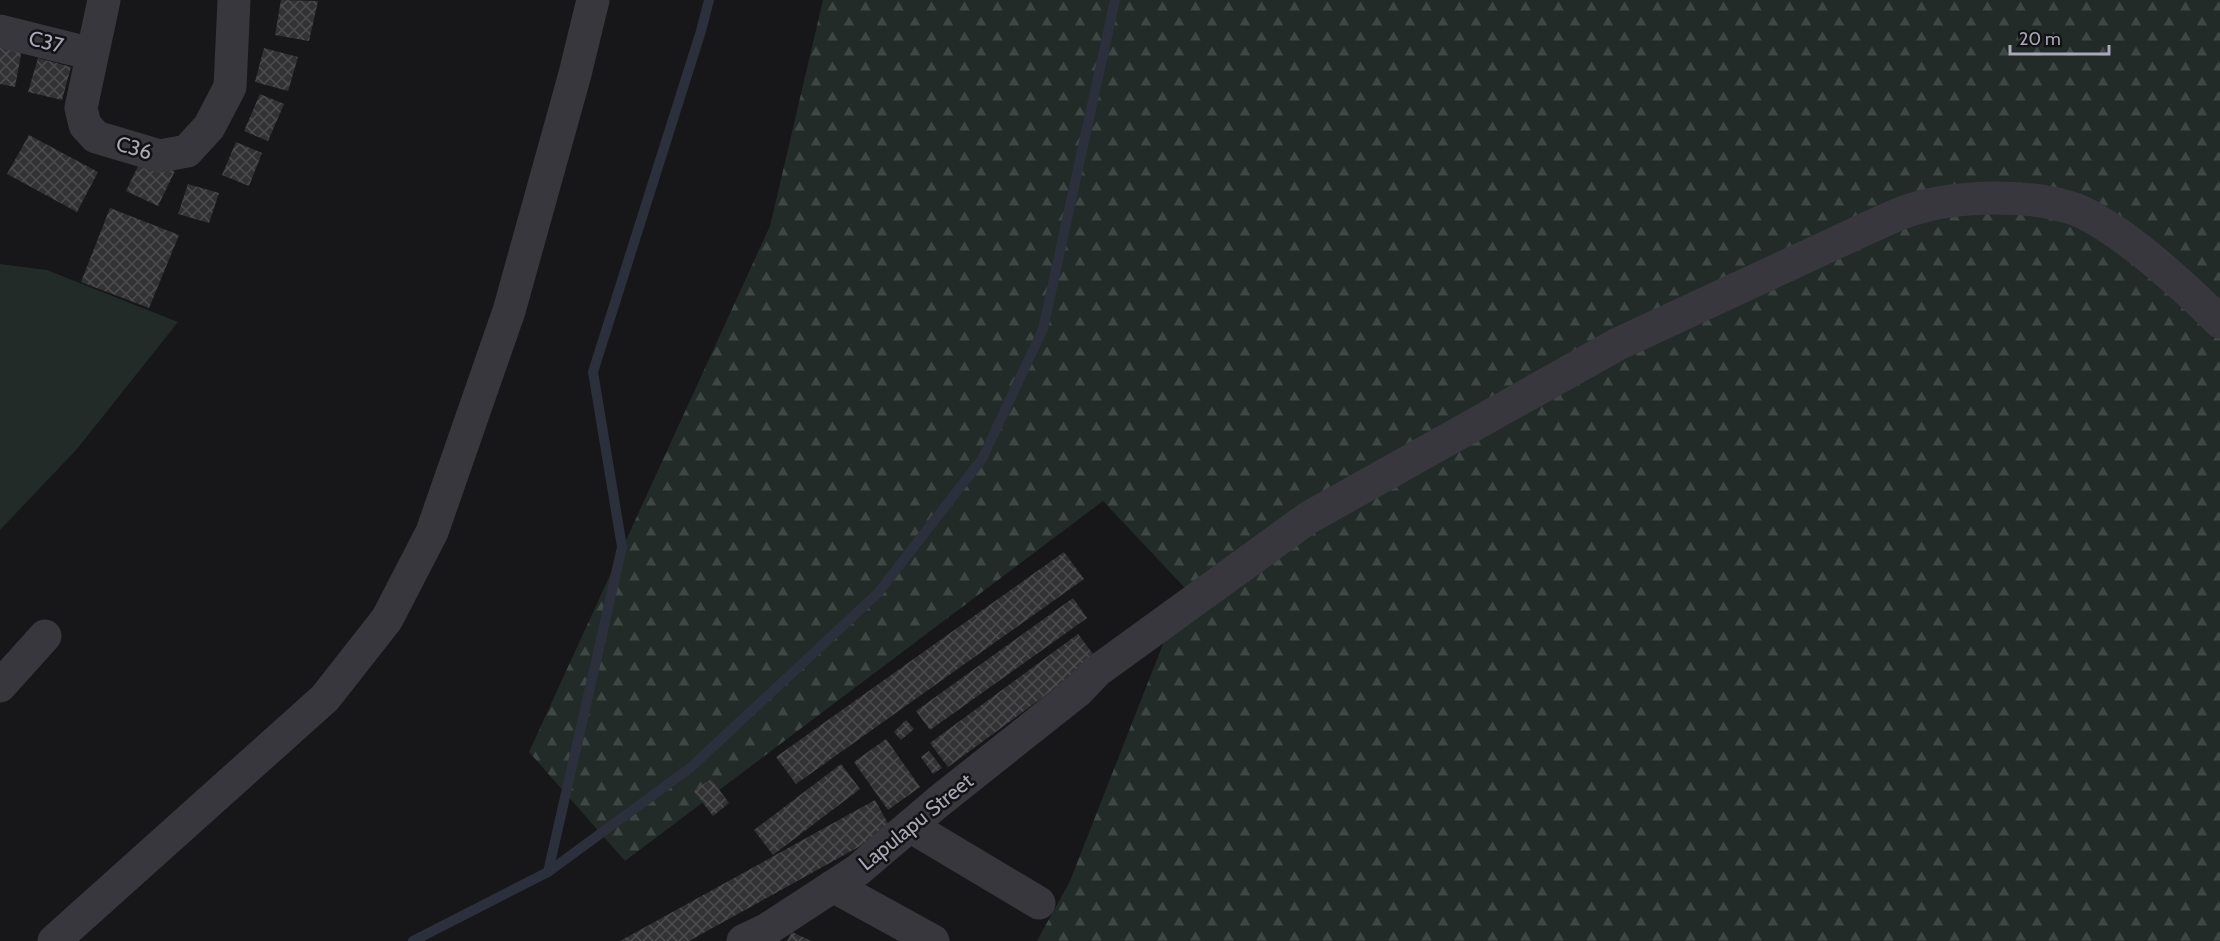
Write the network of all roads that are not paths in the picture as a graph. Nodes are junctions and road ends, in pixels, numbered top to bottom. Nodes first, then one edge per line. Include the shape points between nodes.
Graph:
1 (104, 0) edge
2 (234, 0) edge
3 (593, 0) edge
4 (0, 31) edge
5 (92, 54) junction
6 (2220, 322) edge
7 (45, 636) dead end
8 (0, 686) edge
9 (910, 826) junction
10 (832, 886) junction
11 (1040, 903) dead end
12 (765, 937) edge
13 (54, 941) edge
14 (933, 941) edge

1 - 5 street, C36
2 - 5 street, C36 via 230,87 209,127 187,151 160,156 96,137 85,124 81,108
3 - 13 street via 508,311 432,532 387,619 326,698
4 - 5 street, C37
6 - 9 street, Lapulapu Street via 2144,252 2077,210 2010,199 1961,200 1910,210 1618,344 1308,518 1097,671 1079,690
7 - 8 street
9 - 10 street, Lapulapu Street via 858,870
9 - 11 street
10 - 12 street, Lapulapu Street
10 - 14 street

